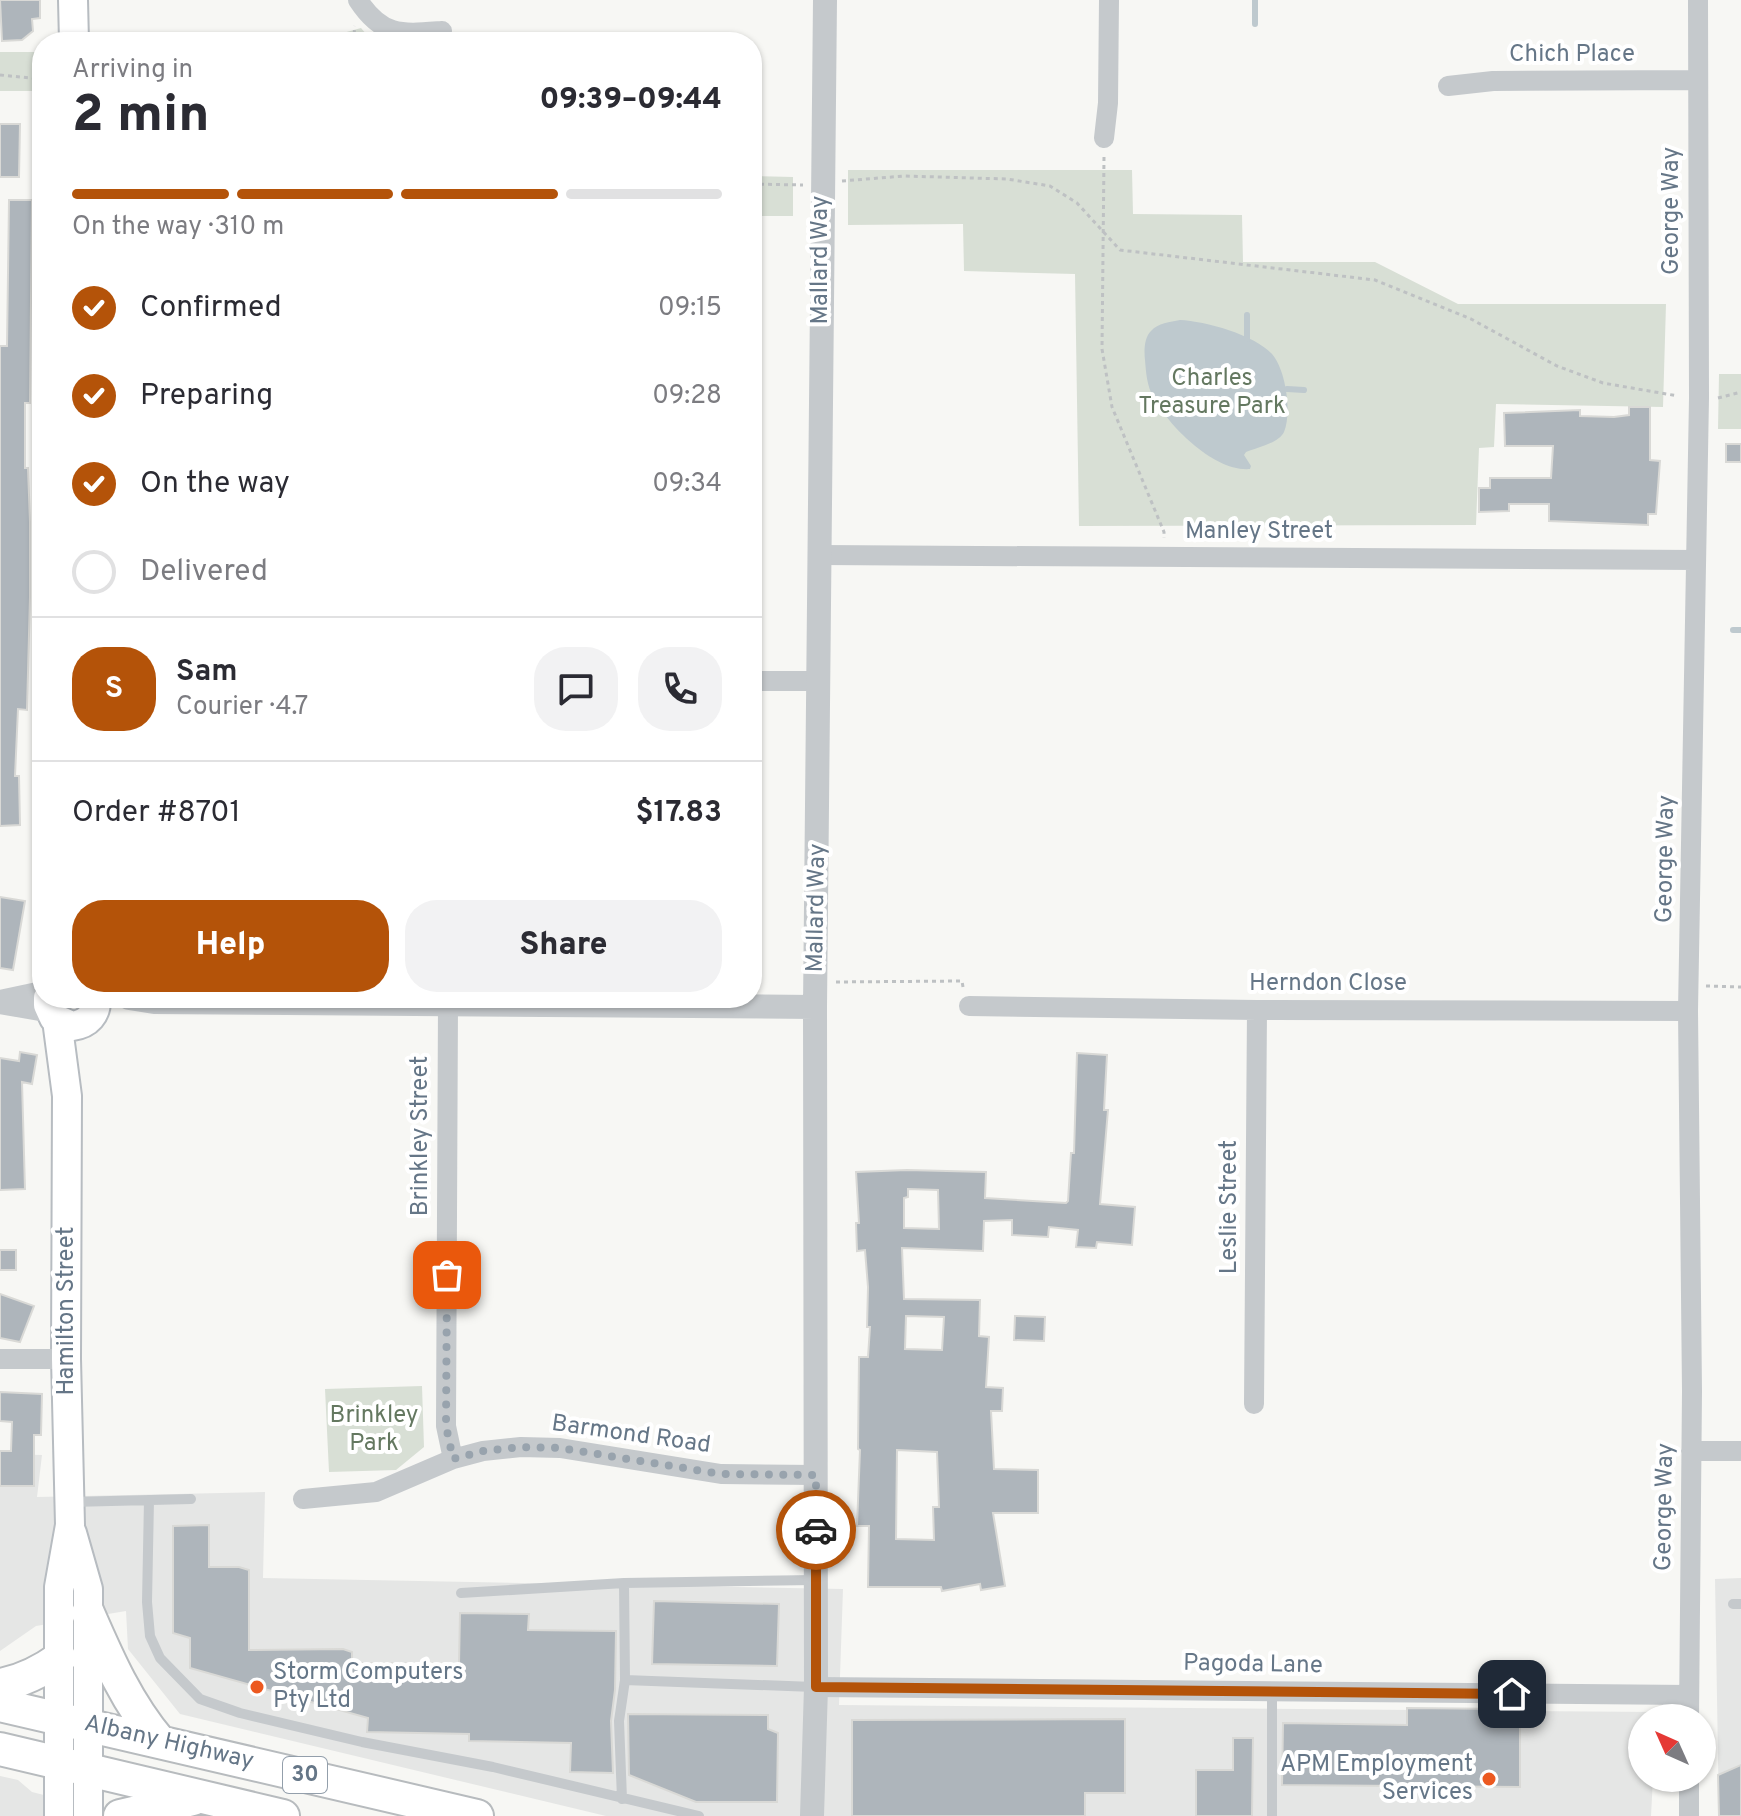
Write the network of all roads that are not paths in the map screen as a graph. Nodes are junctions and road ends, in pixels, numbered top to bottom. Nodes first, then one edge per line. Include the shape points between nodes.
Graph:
1 (73, 0) edge
2 (358, 0) edge
3 (825, 0) edge
4 (1109, 0) edge
5 (1698, 0) edge
6 (442, 31) dead end
7 (74, 32) edge
8 (398, 32) edge
9 (431, 32) edge
10 (1698, 80) junction
11 (1448, 86) dead end
12 (1104, 138) road end
13 (821, 555) junction
14 (1696, 560) junction
15 (762, 681) edge
16 (819, 681) junction
17 (0, 1002) edge
18 (32, 1005) edge
19 (969, 1006) road end
20 (762, 1007) edge
21 (815, 1007) junction
22 (49, 1008) edge
23 (51, 1008) edge
24 (116, 1008) edge
25 (448, 1008) edge
26 (1257, 1010) junction
27 (1688, 1011) junction
28 (91, 1012) edge
29 (67, 1096) junction
30 (0, 1359) edge
31 (66, 1359) junction
32 (1254, 1404) dead end
33 (1691, 1451) junction
34 (1741, 1451) edge
35 (453, 1459) junction
36 (816, 1475) junction
37 (191, 1499) dead end
38 (303, 1499) dead end
39 (149, 1500) junction
40 (70, 1513) junction
41 (816, 1580) junction
42 (624, 1583) junction
43 (461, 1593) dead end
44 (88, 1613) junction
45 (60, 1658) junction
46 (625, 1680) junction
47 (0, 1685) edge
48 (816, 1687) junction
49 (1272, 1691) junction
50 (1689, 1695) junction
51 (1689, 1704) edge
52 (0, 1705) edge
53 (74, 1721) junction
54 (160, 1742) junction
55 (0, 1749) edge
56 (58, 1762) junction
57 (90, 1770) junction
58 (1689, 1792) edge
59 (204, 1797) junction
60 (622, 1799) junction
61 (270, 1814) edge
62 (59, 1816) edge
63 (88, 1816) edge
64 (120, 1816) edge
65 (477, 1816) edge
66 (699, 1816) edge
67 (812, 1816) edge
68 (1272, 1816) edge
69 (1689, 1816) edge

1 - 7 main road
2 - 8 street via 369,17
3 - 13 street, Mallard Way
4 - 12 street
5 - 10 street, George Way
6 - 9 street
10 - 11 street, Chich Place
10 - 14 street, George Way
13 - 14 street, Manley Street
13 - 16 street, Mallard Way
14 - 27 street, George Way
15 - 16 street
16 - 21 street, Mallard Way
17 - 18 street
19 - 26 street, Herndon Close
20 - 21 street
21 - 36 street, Mallard Way
22 - 29 main road, Hamilton Street
23 - 28 main road via 72,1026
24 - 28 street
25 - 35 street, Brinkley Street via 446,1426
26 - 27 street, Herndon Close
26 - 32 street, Leslie Street
27 - 33 street, George Way
28 - 29 main road, Hamilton Street
29 - 31 main road, Hamilton Street
30 - 31 street
31 - 40 main road, Hamilton Street
33 - 34 street
33 - 50 street, George Way
35 - 36 street, Barmond Road via 521,1447 560,1448 721,1474
35 - 38 street, Barmond Road via 376,1492
36 - 41 street, Mallard Way
37 - 39 lane
39 - 40 lane
39 - 60 lane via 150,1636 160,1658 200,1699 362,1742
40 - 44 main road, Hamilton Street via 88,1589
40 - 45 main road, Hamilton Street via 59,1587
41 - 42 lane
41 - 48 street, Mallard Way
42 - 43 lane
42 - 46 lane
44 - 53 main road, Hamilton Street
44 - 54 highway via 117,1681
45 - 47 highway
45 - 53 main road, Hamilton Street
46 - 48 lane
46 - 60 lane via 619,1721
48 - 49 street, Pagoda Lane
48 - 67 street, Mallard Way
49 - 50 street, Pagoda Lane
49 - 68 lane
50 - 51 street, George Way
52 - 53 highway, Albany Highway / 30
53 - 54 highway, Albany Highway / 30
53 - 56 main road, Hamilton Street
53 - 57 main road, Hamilton Street
54 - 65 highway, Albany Highway / 30
55 - 56 highway, Albany Highway / 30
56 - 57 highway, Albany Highway / 30
56 - 62 main road, Hamilton Street
57 - 59 highway, Albany Highway / 30
57 - 63 main road, Hamilton Street
58 - 69 street
59 - 61 highway, Albany Highway / 30
59 - 64 highway
60 - 66 lane

